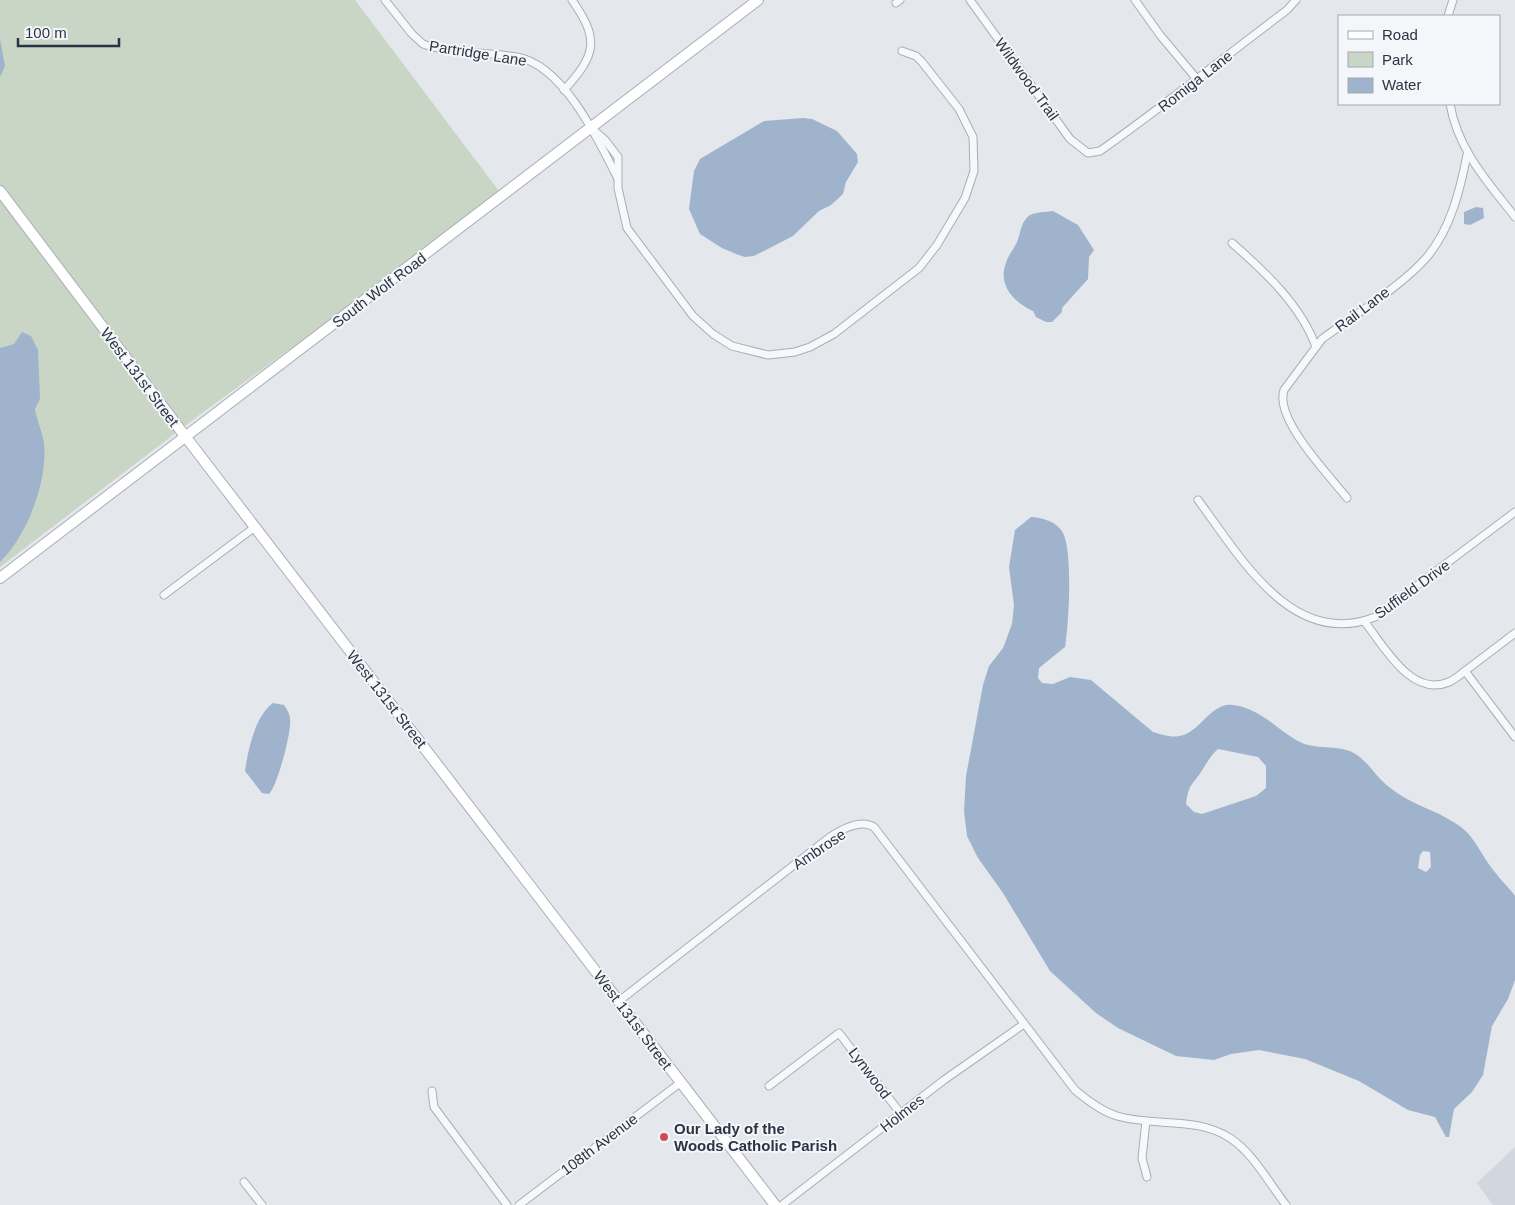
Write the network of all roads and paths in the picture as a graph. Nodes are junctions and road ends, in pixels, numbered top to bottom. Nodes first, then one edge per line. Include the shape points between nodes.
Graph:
1 (385, 0) edge
2 (572, 0) edge
3 (758, 0) edge
4 (970, 0) edge
5 (1135, 0) edge
6 (1296, 0) edge
7 (1453, 0) edge
8 (1448, 15) edge
9 (902, 51) dead end
10 (1196, 78) junction
11 (564, 90) junction
12 (1450, 105) edge
13 (591, 128) junction
14 (1088, 153) joint
15 (1467, 154) junction
16 (0, 191) edge
17 (1515, 217) edge
18 (1232, 243) dead end
19 (1316, 347) junction
20 (185, 436) junction
21 (1347, 498) dead end
22 (1198, 500) dead end
23 (1515, 512) edge
24 (255, 527) junction
25 (0, 578) edge
26 (164, 595) dead end
27 (1364, 621) junction
28 (1515, 632) edge
29 (1465, 671) junction
30 (1515, 737) edge
31 (619, 1001) junction
32 (1024, 1024) junction
33 (680, 1083) junction
34 (769, 1086) dead end
35 (432, 1091) dead end
36 (901, 1114) junction
37 (1146, 1121) junction
38 (1147, 1176) dead end
39 (244, 1182) dead end
40 (1282, 1203) edge
41 (262, 1205) edge
42 (507, 1205) edge
43 (519, 1205) edge
44 (775, 1205) edge
45 (782, 1205) edge

1 - 11 street, Partridge Lane via 423,44 526,60 544,67
2 - 11 street via 589,28 591,47 587,63
3 - 13 street, South Wolf Road
4 - 14 street, Wildwood Trail via 1070,139
5 - 10 street
6 - 10 street, Romiga Lane
7 - 8 street
9 - 13 street, Partridge Lane via 922,62 965,118 974,148 972,180 942,237 918,268 834,334 810,347 780,354 756,353 732,346 703,326 627,228 620,206 618,179
10 - 14 street, Romiga Lane via 1116,140 1100,151
11 - 13 street, Partridge Lane
12 - 15 street
13 - 20 street, South Wolf Road
15 - 17 street
15 - 19 street, Rail Lane via 1454,208 1427,256 1411,273 1322,339
16 - 20 street, West 131st Street
18 - 19 street via 1266,274 1287,299
19 - 21 street, Rail Lane via 1284,390 1282,406 1296,434
20 - 24 street, West 131st Street
20 - 25 street, South Wolf Road
22 - 27 street, Suffield Drive via 1257,578 1294,610 1329,624
23 - 27 street, Suffield Drive via 1387,610
24 - 26 street
24 - 31 street, West 131st Street
27 - 29 street via 1413,679 1437,685 1450,682
28 - 29 street
29 - 30 street
31 - 32 street, Ambrose via 830,837 864,824 874,827
31 - 33 street, West 131st Street
32 - 36 street, Holmes
32 - 37 street, Ambrose via 1075,1090 1086,1099 1116,1115
33 - 43 street, 108th Avenue
33 - 44 street, West 131st Street
34 - 36 street, Lynwood via 839,1033
35 - 42 street via 434,1107
36 - 45 street, Holmes
37 - 38 street via 1142,1158
37 - 40 street, Ambrose via 1192,1124 1229,1137 1246,1153
39 - 41 street

